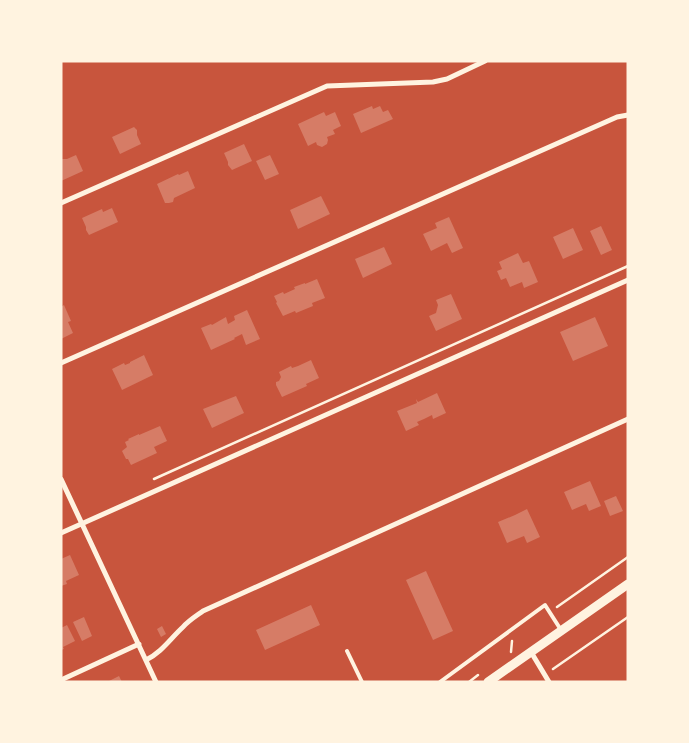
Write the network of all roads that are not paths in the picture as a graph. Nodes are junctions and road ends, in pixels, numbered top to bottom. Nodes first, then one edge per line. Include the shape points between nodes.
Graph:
1 (485, 61) edge
2 (628, 115) edge
3 (61, 203) edge
4 (628, 280) edge
5 (61, 363) edge
6 (628, 419) edge
7 (61, 479) edge
8 (82, 524) junction
9 (61, 533) edge
10 (628, 584) edge
11 (561, 630) junction
12 (139, 644) junction
13 (348, 650) dead end
14 (531, 652) junction
15 (146, 660) junction
16 (61, 680) edge
17 (156, 682) edge
18 (362, 682) edge
19 (440, 682) edge
20 (488, 682) edge
21 (549, 682) edge

1 - 3 street via 433,82 327,86
2 - 5 street via 608,121
4 - 8 street
6 - 15 street via 202,612
7 - 8 street
8 - 9 street
8 - 12 street
10 - 11 street
11 - 14 street
11 - 19 lane via 545,605
12 - 15 street
12 - 16 street
13 - 18 lane
14 - 20 street
14 - 21 street
15 - 17 street

